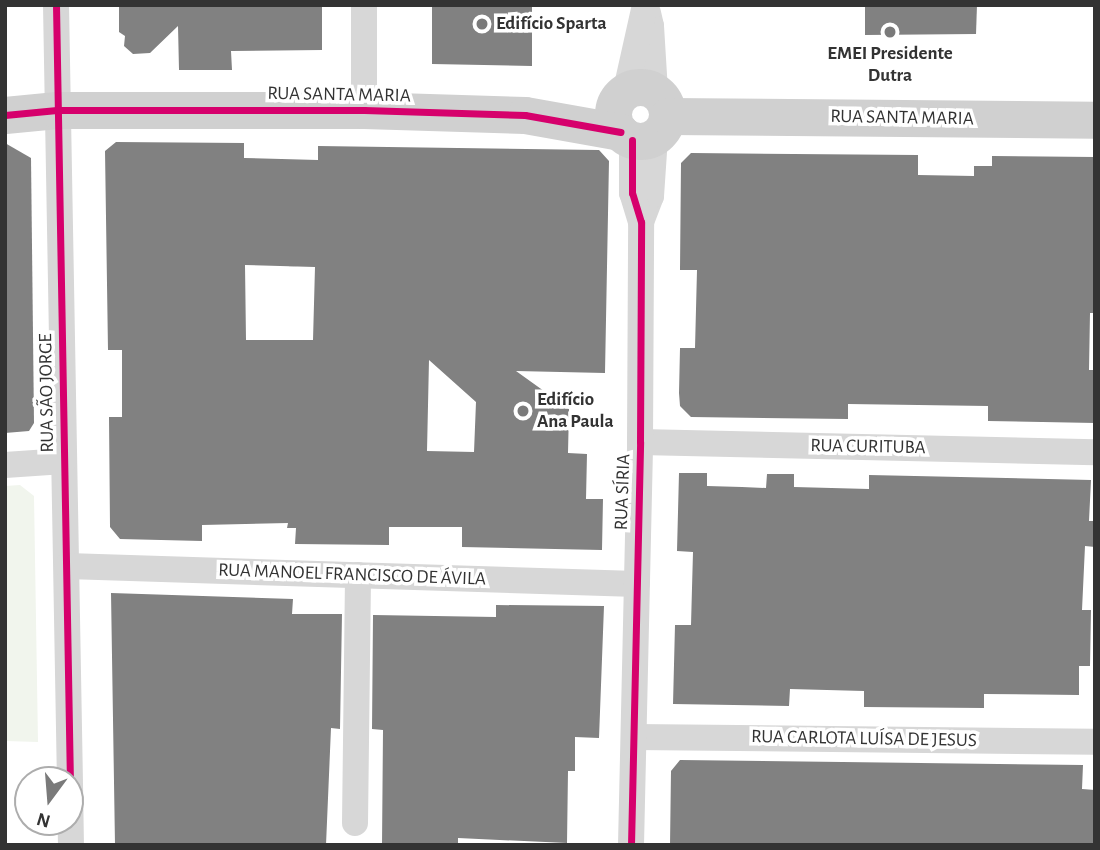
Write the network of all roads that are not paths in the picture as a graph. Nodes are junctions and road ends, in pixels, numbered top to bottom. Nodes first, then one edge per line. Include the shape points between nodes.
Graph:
1 (56, 5) edge
2 (364, 5) edge
3 (645, 5) edge
4 (57, 110) junction
5 (364, 110) junction
6 (5, 115) edge
7 (642, 118) junction
8 (1095, 120) edge
9 (640, 442) junction
10 (1095, 452) edge
11 (64, 461) junction
12 (5, 465) edge
13 (67, 566) junction
14 (359, 575) junction
15 (637, 584) junction
16 (634, 737) junction
17 (1095, 741) edge
18 (70, 766) edge
19 (355, 823) dead end
20 (631, 845) edge

1 - 4 street, RUA SÃO JORGE
2 - 5 street
3 - 7 street, RUA SÍRIA via 652,26
4 - 5 street, RUA SANTA MARIA
4 - 6 street, RUA SANTA MARIA
4 - 11 street, RUA SÃO JORGE
5 - 7 street, RUA SANTA MARIA
7 - 8 street, RUA SANTA MARIA
7 - 9 street, RUA SÍRIA via 651,196 641,222
9 - 10 street, RUA CURITUBA
9 - 15 street, RUA SÍRIA
11 - 12 street
11 - 13 street, RUA SÃO JORGE
13 - 14 street, RUA MANOEL FRANCISCO DE ÁVILA
13 - 18 street, RUA SÃO JORGE
14 - 15 street, RUA MANOEL FRANCISCO DE ÁVILA
14 - 19 street
15 - 16 street, RUA SÍRIA
16 - 17 street, RUA CARLOTA LUÍSA DE JESUS
16 - 20 street, RUA SÍRIA

